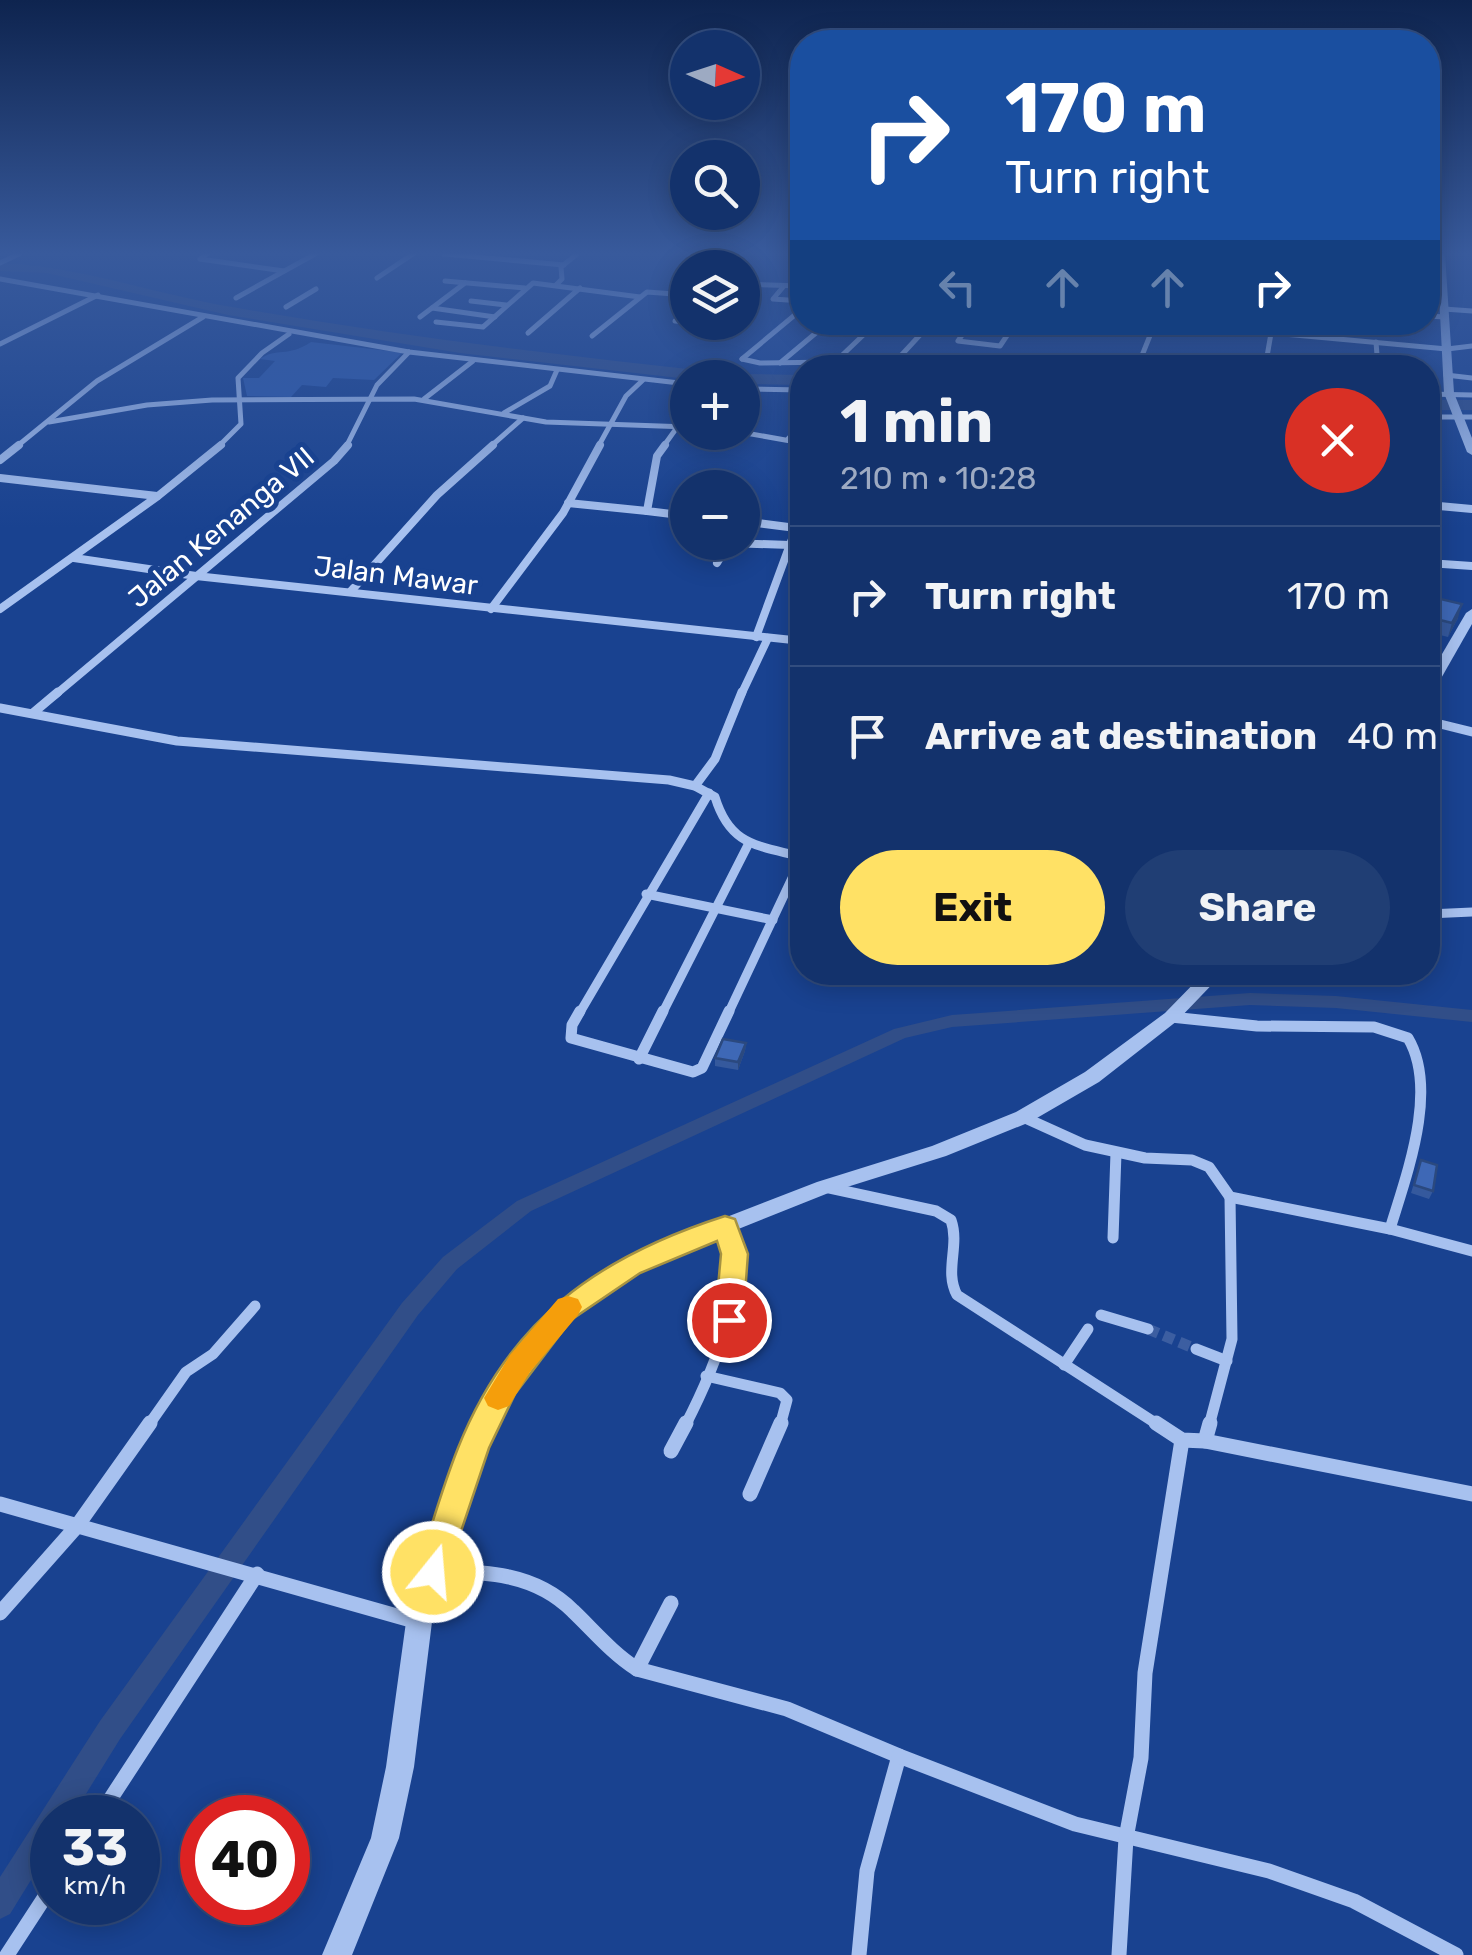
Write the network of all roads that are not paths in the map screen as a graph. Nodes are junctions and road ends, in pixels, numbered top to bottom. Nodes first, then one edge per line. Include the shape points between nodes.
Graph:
1 (156, 345) edge
2 (274, 345) edge
3 (364, 345) edge
4 (756, 345) edge
5 (801, 345) edge
6 (1409, 345) edge
7 (1447, 345) edge
8 (1472, 346) edge
9 (1447, 349) junction
10 (409, 352) junction
11 (474, 360) junction
12 (790, 362) edge
13 (780, 363) junction
14 (557, 370) junction
15 (1446, 375) junction
16 (1472, 378) edge
17 (643, 380) junction
18 (670, 382) edge
19 (760, 389) edge
20 (790, 390) edge
21 (1440, 393) edge
22 (1449, 393) junction
23 (1472, 395) edge
24 (241, 398) junction
25 (424, 399) junction
26 (367, 402) junction
27 (504, 414) junction
28 (1440, 417) edge
29 (523, 418) junction
30 (1456, 418) junction
31 (1472, 418) edge
32 (49, 422) junction
33 (614, 422) junction
34 (670, 426) edge
35 (670, 435) edge
36 (760, 435) edge
37 (790, 438) edge
38 (788, 440) joint
39 (1472, 452) edge
40 (0, 460) edge
41 (0, 478) edge
42 (158, 496) junction
43 (568, 504) junction
44 (1440, 505) edge
45 (1472, 509) edge
46 (647, 511) junction
47 (670, 514) edge
48 (760, 523) edge
49 (790, 527) edge
50 (790, 545) joint
51 (74, 558) junction
52 (717, 563) dead end
53 (1440, 565) edge
54 (1472, 566) edge
55 (196, 576) junction
56 (352, 591) junction
57 (0, 608) edge
58 (491, 609) junction
59 (1472, 613) edge
60 (756, 637) junction
61 (768, 638) junction
62 (790, 640) edge
63 (1440, 666) edge
64 (0, 708) edge
65 (33, 714) junction
66 (1440, 724) edge
67 (1472, 732) edge
68 (695, 786) junction
69 (709, 793) junction
70 (749, 844) junction
71 (790, 854) edge
72 (790, 883) edge
73 (646, 894) junction
74 (714, 909) junction
75 (1472, 912) edge
76 (1440, 913) edge
77 (773, 920) junction
78 (1203, 985) edge
79 (1171, 1017) junction
80 (639, 1059) junction
81 (1022, 1117) junction
82 (1116, 1153) junction
83 (824, 1187) junction
84 (1230, 1196) junction
85 (725, 1226) junction
86 (1390, 1229) junction
87 (1112, 1238) dead end
88 (1472, 1251) edge
89 (255, 1306) dead end
90 (1102, 1315) dead end
91 (1088, 1329) dead end
92 (1148, 1329) tunnel mouth
93 (1196, 1349) tunnel mouth
94 (1227, 1361) junction
95 (1064, 1365) junction
96 (706, 1376) junction
97 (1182, 1440) junction
98 (1205, 1441) junction
99 (671, 1451) dead end
100 (750, 1494) dead end
101 (1472, 1494) edge
102 (0, 1504) edge
103 (77, 1526) junction
104 (250, 1572) junction
105 (433, 1572) junction
106 (670, 1602) dead end
107 (0, 1613) edge
108 (418, 1622) junction
109 (637, 1669) junction
110 (899, 1756) junction
111 (112, 1795) edge
112 (1126, 1838) junction
113 (30, 1920) edge
114 (7, 1955) edge
115 (337, 1955) edge
116 (859, 1955) edge
117 (1119, 1955) edge
118 (1456, 1955) edge

1 - 32 street
2 - 24 street via 238,378
3 - 10 street
4 - 13 street via 742,358
5 - 13 street
6 - 9 street
7 - 9 street
8 - 9 street
9 - 15 street
10 - 11 street
10 - 26 street, Jalan Kenanga VII
11 - 14 street
11 - 25 street
12 - 13 street
14 - 17 street
14 - 27 street via 538,396
15 - 16 street
15 - 22 street
17 - 18 street
17 - 33 street
19 - 20 street
21 - 22 street
22 - 23 street
22 - 30 street
24 - 26 street
24 - 32 street
24 - 42 street via 238,430
25 - 26 street
25 - 27 street
26 - 55 street, Jalan Kenanga VII via 342,453
27 - 29 street
28 - 30 street
29 - 33 street
29 - 56 street via 430,503
30 - 31 street
30 - 39 street
32 - 40 street
33 - 34 street
33 - 43 street
35 - 46 street via 658,456
36 - 38 street
37 - 38 street
41 - 42 street
42 - 51 street
43 - 46 street
43 - 58 street
44 - 45 street
46 - 47 street
48 - 49 street
50 - 52 street via 729,544
50 - 60 street
51 - 55 street, Jalan Mawar
51 - 57 street
53 - 54 street
55 - 56 street, Jalan Mawar
55 - 65 street, Jalan Kenanga VII
56 - 58 street, Jalan Mawar
58 - 60 street, Jalan Mawar
59 - 63 street
60 - 61 street, Jalan Mawar
61 - 62 street, Jalan Mawar
61 - 68 street via 716,759
64 - 65 street
65 - 68 street via 177,742 644,776
66 - 67 street
68 - 69 street
69 - 70 street via 720,803 726,828
69 - 73 street
70 - 71 street
70 - 74 street
72 - 77 street
73 - 74 street
73 - 80 street via 569,1033
74 - 77 street
74 - 80 street
75 - 76 street
77 - 80 street via 702,1068 688,1072
78 - 79 street
79 - 81 street via 1092,1077
79 - 86 street via 1228,1025 1324,1024 1400,1032 1411,1041 1420,1129
81 - 82 street
81 - 83 street via 939,1152
82 - 84 street via 1208,1166
82 - 87 street
83 - 85 street
83 - 95 street via 950,1220 958,1244 950,1278 957,1296
84 - 86 street
84 - 94 street via 1234,1324
85 - 96 street via 735,1254 732,1302
85 - 105 street via 630,1265 561,1312 504,1386 481,1432
86 - 88 street
89 - 103 street via 213,1354 186,1372
90 - 92 street
91 - 95 street
93 - 94 street
94 - 98 street
95 - 97 street
96 - 99 street
96 - 100 street via 787,1400
97 - 98 street
97 - 112 street
98 - 101 street
102 - 103 street
103 - 104 street
103 - 107 street
104 - 108 street
104 - 111 street
105 - 108 street
105 - 109 street via 470,1571 541,1585
106 - 109 street
108 - 115 street via 393,1806
109 - 110 street via 787,1709
110 - 112 street
110 - 116 street via 867,1871
112 - 117 street
112 - 118 street via 1269,1871 1354,1901
113 - 114 street

